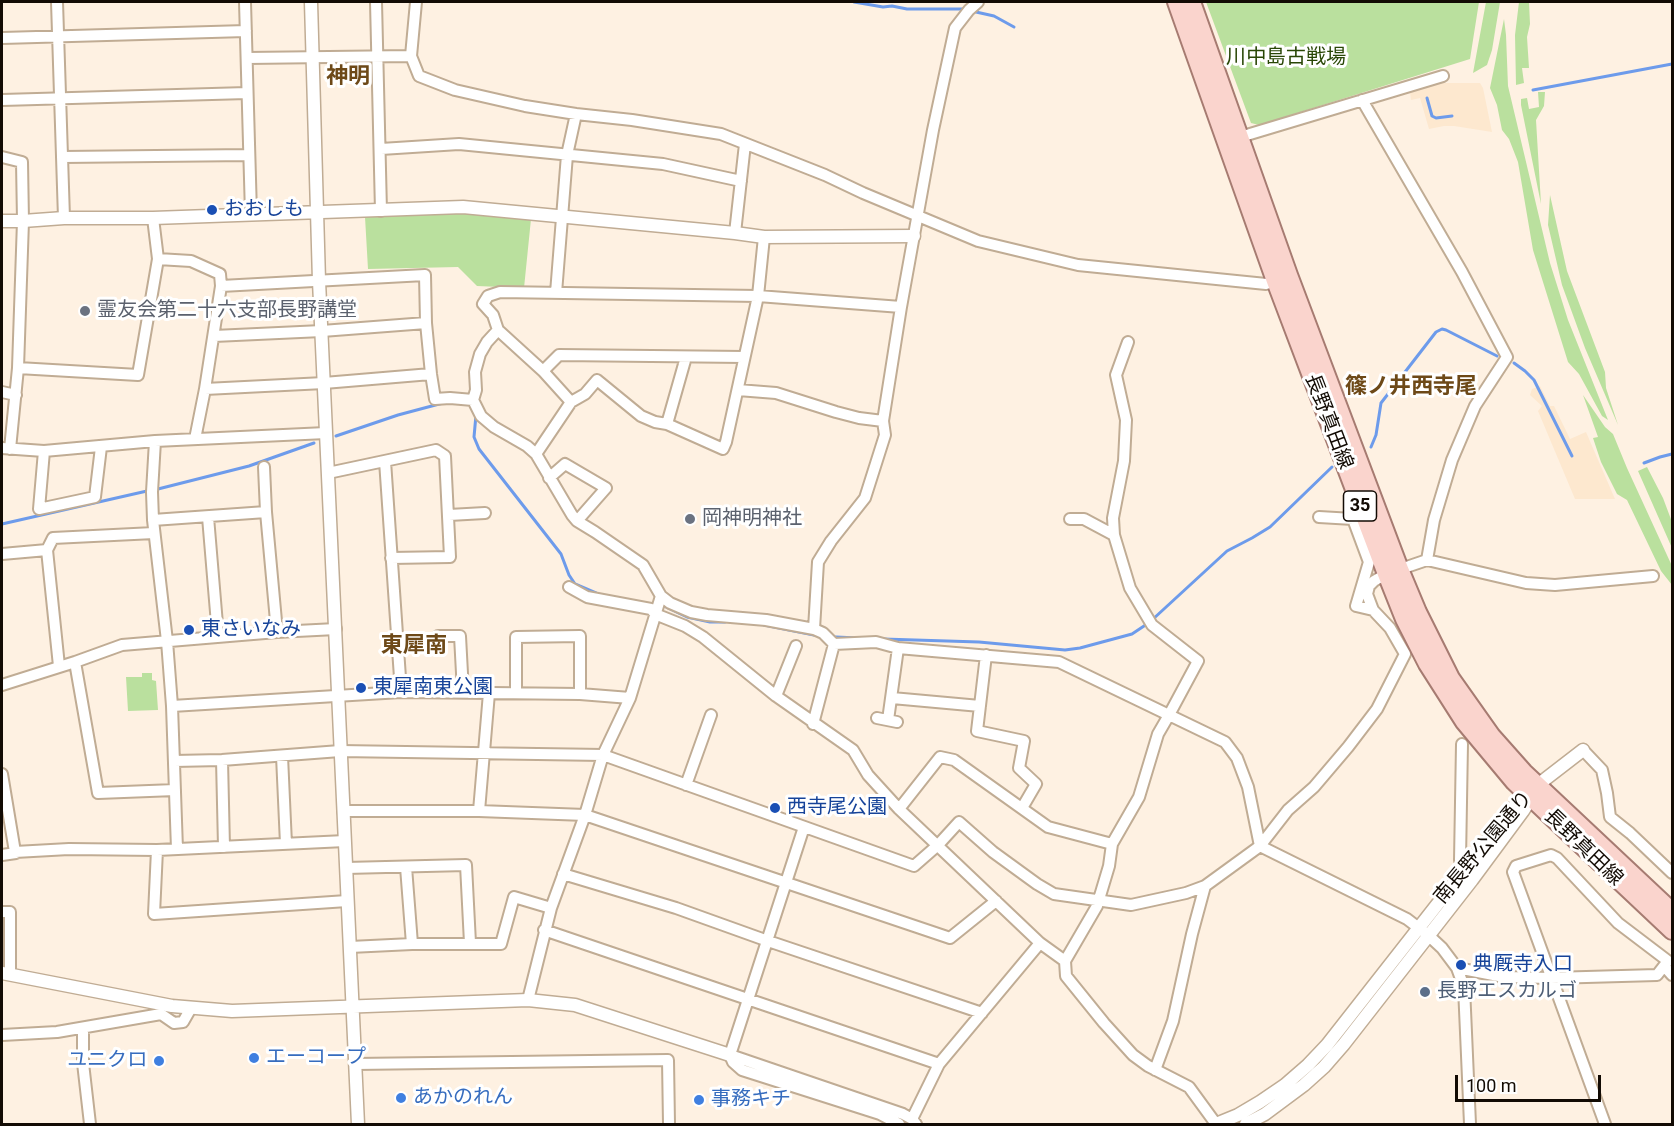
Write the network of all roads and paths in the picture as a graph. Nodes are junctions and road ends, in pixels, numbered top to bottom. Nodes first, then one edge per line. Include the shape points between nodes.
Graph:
1 (57, 2) edge
2 (244, 2) edge
3 (311, 2) edge
4 (376, 2) edge
5 (416, 2) edge
6 (978, 2) edge
7 (1176, 2) edge
8 (1192, 2) edge
9 (246, 31) junction
10 (2, 38) edge
11 (58, 38) junction
12 (378, 55) junction
13 (411, 56) junction
14 (312, 57) junction
15 (247, 58) junction
16 (1443, 76) dead end
17 (247, 93) junction
18 (60, 99) junction
19 (2, 100) edge
20 (1362, 100) junction
21 (576, 114) junction
22 (1240, 137) junction
23 (745, 144) junction
24 (381, 149) junction
25 (249, 154) junction
26 (567, 155) junction
27 (2, 157) edge
28 (63, 157) junction
29 (741, 181) junction
30 (381, 211) junction
31 (316, 213) junction
32 (251, 214) junction
33 (918, 215) junction
34 (562, 217) junction
35 (64, 218) junction
36 (153, 218) junction
37 (2, 221) edge
38 (23, 221) junction
39 (735, 233) junction
40 (914, 236) junction
41 (764, 237) junction
42 (158, 259) junction
43 (1282, 278) junction
44 (319, 281) junction
45 (221, 286) junction
46 (556, 293) junction
47 (758, 296) junction
48 (901, 307) junction
49 (426, 323) junction
50 (498, 330) junction
51 (322, 331) junction
52 (214, 336) junction
53 (1128, 342) dead end
54 (686, 357) junction
55 (744, 357) junction
56 (18, 368) junction
57 (543, 371) junction
58 (431, 374) junction
59 (324, 383) junction
60 (205, 389) junction
61 (738, 390) junction
62 (2, 392) edge
63 (16, 395) junction
64 (473, 400) junction
65 (571, 402) junction
66 (883, 421) junction
67 (667, 424) junction
68 (326, 433) junction
69 (195, 439) junction
70 (155, 441) junction
71 (101, 447) junction
72 (5, 449) edge
73 (44, 451) junction
74 (536, 454) junction
75 (385, 461) junction
76 (264, 467) dead end
77 (328, 473) junction
78 (549, 478) junction
79 (266, 512) junction
80 (485, 513) dead end
81 (449, 515) junction
82 (208, 517) junction
83 (1358, 517) junction
84 (1319, 518) dead end
85 (1070, 519) dead end
86 (153, 520) junction
87 (577, 521) junction
88 (154, 533) junction
89 (1114, 535) junction
90 (47, 550) junction
91 (2, 554) edge
92 (391, 558) junction
93 (1426, 560) junction
94 (1384, 566) junction
95 (1653, 576) dead end
96 (569, 587) dead end
97 (1365, 588) junction
98 (661, 596) junction
99 (656, 614) junction
100 (336, 628) junction
101 (814, 629) junction
102 (277, 632) junction
103 (218, 636) junction
104 (438, 636) dead end
105 (167, 641) junction
106 (834, 644) junction
107 (796, 646) dead end
108 (898, 648) junction
109 (986, 655) junction
110 (75, 662) junction
111 (59, 666) junction
112 (2, 685) edge
113 (401, 692) junction
114 (463, 692) junction
115 (489, 693) junction
116 (516, 693) junction
117 (580, 694) junction
118 (337, 695) junction
119 (776, 696) junction
120 (630, 698) junction
121 (892, 699) junction
122 (172, 706) junction
123 (980, 706) junction
124 (711, 715) dead end
125 (1169, 716) junction
126 (887, 720) dead end
127 (813, 723) junction
128 (1462, 744) dead end
129 (1583, 750) joint
130 (340, 751) junction
131 (485, 752) junction
132 (603, 755) junction
133 (282, 756) junction
134 (222, 760) junction
135 (174, 762) junction
136 (2, 774) edge
137 (686, 785) junction
138 (175, 790) junction
139 (1532, 793) junction
140 (1022, 808) junction
141 (899, 809) junction
142 (343, 811) junction
143 (479, 811) junction
144 (585, 815) junction
145 (804, 827) junction
146 (345, 842) junction
147 (285, 844) junction
148 (1112, 844) junction
149 (938, 845) junction
150 (1260, 846) junction
151 (224, 847) junction
152 (177, 849) junction
153 (157, 850) junction
154 (15, 852) junction
155 (2, 855) edge
156 (406, 867) junction
157 (346, 868) junction
158 (1463, 870) junction
159 (1672, 873) edge
160 (563, 874) junction
161 (786, 883) junction
162 (1206, 886) junction
163 (347, 901) junction
164 (996, 901) junction
165 (1098, 901) junction
166 (551, 908) junction
167 (1672, 911) edge
168 (2, 912) edge
169 (544, 930) junction
170 (1424, 931) junction
171 (1672, 932) edge
172 (768, 941) junction
173 (470, 943) junction
174 (1040, 943) junction
175 (412, 944) junction
176 (350, 947) junction
177 (1065, 961) junction
178 (1669, 962) edge
179 (1457, 968) junction
180 (5, 974) edge
181 (1672, 975) edge
182 (1551, 978) junction
183 (749, 999) junction
184 (528, 1000) junction
185 (353, 1006) junction
186 (191, 1008) junction
187 (982, 1013) junction
188 (83, 1029) junction
189 (2, 1035) edge
190 (730, 1055) junction
191 (356, 1064) junction
192 (939, 1064) junction
193 (1155, 1070) junction
194 (914, 1122) edge
195 (90, 1125) edge
196 (358, 1125) edge
197 (669, 1125) edge
198 (899, 1125) edge
199 (1216, 1125) edge
200 (1246, 1125) edge
201 (1470, 1125) edge
202 (1605, 1125) edge

1 - 11 street
2 - 9 street
3 - 14 street
4 - 12 street
5 - 13 street
6 - 33 street via 955,28
7 - 43 main road, 長野真田線 / 35
8 - 22 main road, 長野真田線 / 35
9 - 11 street
9 - 15 street
10 - 11 street
11 - 18 street
12 - 13 street
12 - 14 street
12 - 24 street
13 - 21 street via 419,76 456,90
14 - 15 street
14 - 31 street
15 - 17 street
16 - 20 street
17 - 18 street
17 - 25 street
18 - 19 street
18 - 28 street
20 - 22 street
20 - 93 street via 1462,272 1506,357 1475,406 1452,460
21 - 23 street via 721,134
21 - 26 street
22 - 43 main road, 長野真田線 / 35
23 - 29 street
23 - 33 street
24 - 26 street via 459,144
24 - 30 street
25 - 28 street
25 - 32 street
26 - 29 street via 663,164
26 - 34 street
27 - 38 street via 22,162
28 - 35 street
29 - 39 street
30 - 31 street
30 - 34 street via 464,207
31 - 32 street
31 - 44 street
32 - 36 street
33 - 40 street
33 - 43 street via 978,241 1078,265 1266,284
34 - 39 street
34 - 46 street
35 - 36 street
35 - 38 street
36 - 42 street
37 - 38 street
38 - 56 street
39 - 41 street
40 - 41 street
40 - 48 street
41 - 47 street
42 - 45 street via 191,261 220,274
42 - 56 street via 138,375
43 - 83 main road, 長野真田線 / 35
43 - 94 main road, 長野真田線 / 35
44 - 45 street
44 - 49 street via 425,275
44 - 51 street
45 - 52 street
46 - 47 street
46 - 50 street via 500,292 488,296 483,304 493,315
47 - 48 street
47 - 55 street
48 - 66 street
49 - 51 street
49 - 58 street
50 - 57 street
50 - 64 street via 480,354
51 - 52 street
51 - 59 street
52 - 60 street
53 - 89 street via 1116,375 1126,420
54 - 55 street
54 - 57 street via 559,355
54 - 67 street
55 - 61 street
56 - 63 street
57 - 65 street
58 - 59 street
58 - 64 street via 435,399
59 - 60 street
59 - 68 street
60 - 69 street
61 - 66 street via 776,393 836,412
61 - 67 street via 723,449
62 - 63 street
63 - 72 street
64 - 74 street via 481,416 494,428
65 - 67 street via 597,380 641,416
65 - 74 street
66 - 101 street via 885,435 865,498 818,562
68 - 69 street
68 - 77 street
69 - 70 street
70 - 71 street
70 - 86 street
71 - 73 street
71 - 73 street via 95,497 39,509
72 - 73 street
74 - 78 street
75 - 77 street
75 - 81 street via 436,450 445,456
75 - 92 street
76 - 79 street
77 - 100 street
78 - 87 street
78 - 87 street via 565,464 606,488
79 - 82 street
79 - 102 street
80 - 81 street
81 - 92 street via 450,556
82 - 86 street
82 - 103 street
83 - 84 street
83 - 94 main road, 長野真田線 / 35
85 - 89 street via 1084,519
86 - 88 street
87 - 98 street via 643,565
88 - 90 street via 53,538
88 - 105 street
89 - 125 street via 1130,588 1150,621 1198,661
90 - 91 street
90 - 111 street
92 - 113 street
93 - 94 street
93 - 95 street via 1526,583 1555,585
94 - 97 street
94 - 97 street
94 - 139 main road, 長野真田線 / 35 via 1418,612 1451,678
96 - 99 street via 586,597 651,609
97 - 150 street via 1373,610 1406,654 1377,710
98 - 99 street
98 - 101 street via 691,612
99 - 119 street via 703,637
99 - 120 street
100 - 102 street
100 - 118 street
101 - 106 street
102 - 103 street
103 - 105 street
104 - 114 street via 460,636
105 - 110 street via 122,645
105 - 122 street
106 - 108 street via 876,642
106 - 127 street
107 - 119 street
108 - 109 street
108 - 121 street
109 - 123 street
109 - 125 street via 1059,662
110 - 111 street
110 - 138 street via 98,793
111 - 112 street
113 - 114 street
113 - 118 street
114 - 115 street
115 - 116 street
115 - 131 street
116 - 117 street
116 - 117 street via 516,638 580,636
117 - 120 street
118 - 122 street
118 - 130 street
119 - 127 street
120 - 132 street
121 - 123 street
121 - 126 street
122 - 135 street
123 - 140 street via 976,731 1024,741 1019,768 1035,784
124 - 137 street
125 - 148 street via 1158,734 1139,797
125 - 150 street via 1224,742 1237,758 1248,787
127 - 141 street via 853,750 868,775
128 - 158 street
129 - 139 street
129 - 159 street via 1602,770 1610,817
130 - 131 street
130 - 133 street
130 - 142 street
131 - 132 street
131 - 143 street
132 - 137 street
132 - 144 street
133 - 134 street
133 - 147 street
134 - 135 street
134 - 151 street
135 - 138 street
136 - 154 street
137 - 145 street
138 - 152 street
139 - 158 street, 南長野公園通り
139 - 167 main road, 長野真田線 / 35
139 - 170 street, 南長野公園通り
139 - 171 main road, 長野真田線 / 35
140 - 141 street via 954,760 940,757
140 - 148 street via 1048,827
141 - 149 street
142 - 143 street
142 - 146 street
143 - 144 street
144 - 160 street
144 - 161 street
145 - 149 street via 914,866
145 - 161 street
146 - 147 street
146 - 157 street
147 - 151 street
148 - 165 street
149 - 164 street
149 - 165 street via 959,822 993,852 1054,894
150 - 162 street
150 - 170 street
151 - 152 street
152 - 153 street
153 - 154 street
153 - 163 street via 154,914
154 - 155 street
156 - 157 street
156 - 173 street via 466,865
156 - 175 street
157 - 163 street
158 - 170 street, 南長野公園通り
160 - 166 street
160 - 172 street
161 - 164 street via 950,938
161 - 172 street
162 - 165 street via 1131,905
162 - 193 street via 1173,1021
163 - 176 street
164 - 174 street
165 - 177 street
166 - 169 street
166 - 173 street via 514,897 501,944
168 - 180 street via 10,912
169 - 183 street
169 - 184 street
170 - 179 street
170 - 199 street, 南長野公園通り via 1308,1065 1260,1102
170 - 200 street, 南長野公園通り via 1324,1067
172 - 183 street
172 - 187 street
173 - 175 street
174 - 177 street
174 - 187 street
175 - 176 street
176 - 185 street
177 - 193 street via 1066,976 1104,1023 1132,1055
178 - 181 street
178 - 182 street via 1657,975
178 - 182 street via 1618,923 1551,855 1516,866 1513,872
179 - 182 street via 1504,977
179 - 201 street via 1464,987
180 - 186 street
182 - 202 street
183 - 190 street
183 - 192 street
184 - 185 street
184 - 190 street via 575,1005
185 - 186 street via 232,1011
185 - 191 street
186 - 188 street via 183,1023 174,1023 161,1014
187 - 192 street
188 - 189 street
188 - 195 street
190 - 194 street via 903,1114
190 - 198 street via 742,1070 880,1114
191 - 196 street
191 - 197 street via 668,1060
192 - 194 street
193 - 199 street via 1189,1087

